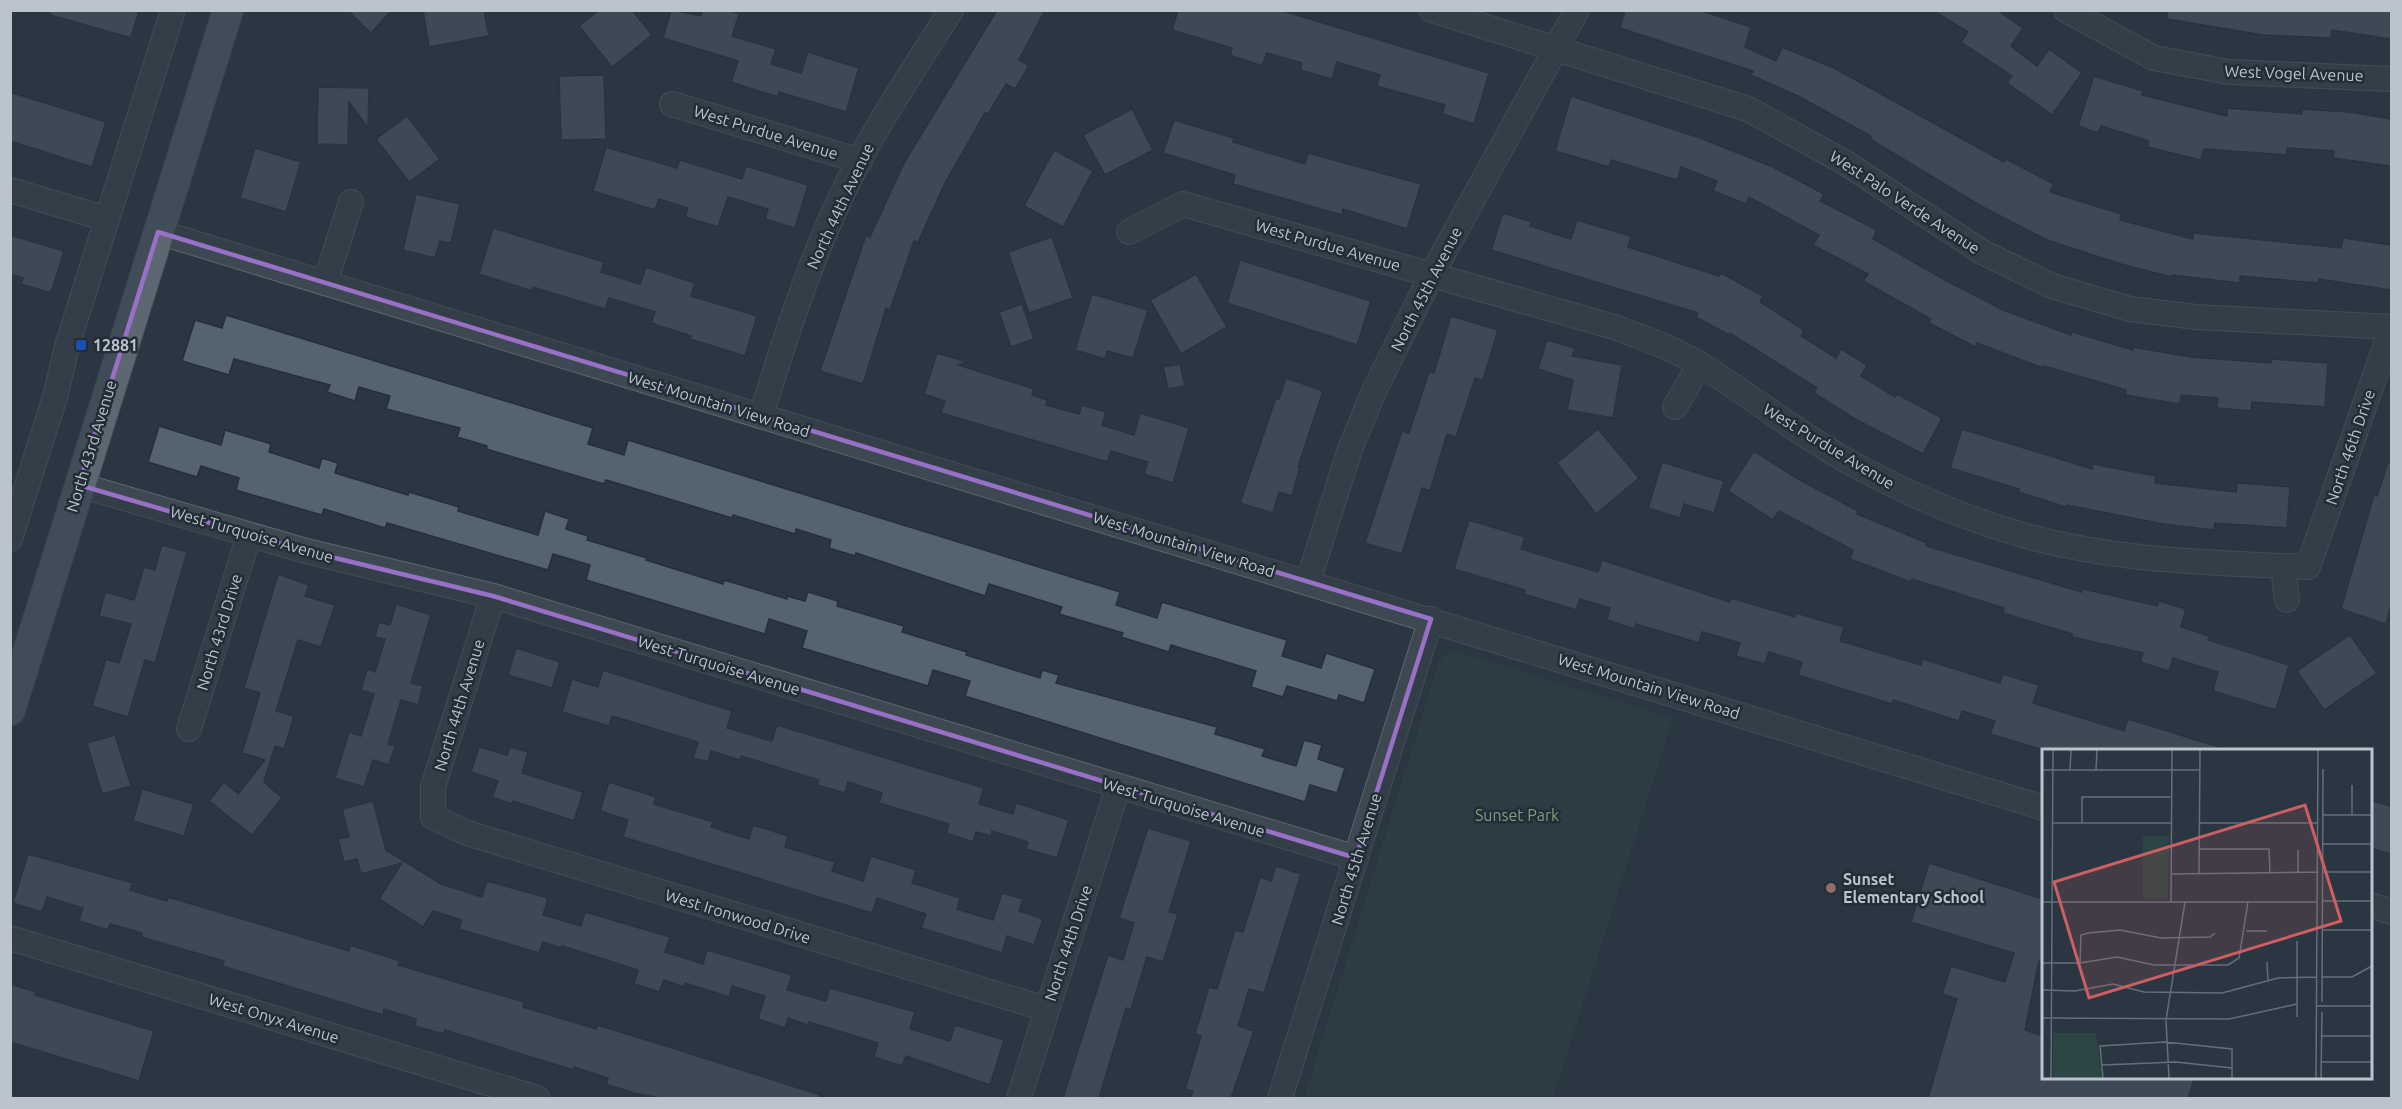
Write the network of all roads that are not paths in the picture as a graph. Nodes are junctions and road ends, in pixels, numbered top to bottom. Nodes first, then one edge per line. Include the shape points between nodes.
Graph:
1 (173, 10) edge
2 (228, 10) edge
3 (951, 10) edge
4 (1432, 10) edge
5 (1577, 10) edge
6 (2066, 10) edge
7 (1555, 49) junction
8 (2391, 79) edge
9 (672, 104) dead end
10 (860, 162) junction
11 (10, 190) edge
12 (351, 202) dead end
13 (107, 219) junction
14 (158, 232) junction
15 (1129, 232) dead end
16 (1432, 274) junction
17 (325, 283) junction
18 (2391, 327) edge
19 (1700, 364) junction
20 (1675, 407) dead end
21 (761, 416) junction
22 (21, 468) edge
23 (79, 485) junction
24 (249, 535) junction
25 (10, 539) edge
26 (2283, 566) junction
27 (2308, 567) joint
28 (1308, 582) junction
29 (493, 596) junction
30 (2287, 600) dead end
31 (1431, 619) junction
32 (10, 710) edge
33 (189, 729) dead end
34 (1118, 787) junction
35 (2042, 808) edge
36 (433, 817) joint
37 (1356, 858) junction
38 (2372, 906) edge
39 (2391, 912) edge
40 (10, 938) edge
41 (1046, 1009) junction
42 (537, 1098) edge
43 (1018, 1098) edge
44 (1280, 1098) edge

1 - 13 street
2 - 14 main road, North 43rd Avenue
3 - 10 street, North 44th Avenue
4 - 7 street, West Palo Verde Avenue
5 - 7 street, North 45th Avenue
6 - 8 street, West Vogel Avenue via 2154,58 2229,72
7 - 16 street, North 45th Avenue
7 - 18 street, West Palo Verde Avenue via 1748,109 1844,162 1982,252 2052,286 2130,309 2196,317
9 - 10 street, West Purdue Avenue
10 - 21 street, North 44th Avenue via 822,239
11 - 13 street
12 - 17 street
13 - 22 street
14 - 17 street, West Mountain View Road
14 - 23 main road, North 43rd Avenue
15 - 16 street, West Purdue Avenue via 1183,204
16 - 19 street, West Purdue Avenue via 1614,327
16 - 28 street, North 45th Avenue via 1361,421
17 - 21 street, West Mountain View Road
18 - 27 street, North 46th Drive
19 - 20 street
19 - 26 street, West Purdue Avenue via 1847,461 1956,513 2017,534 2126,555
21 - 28 street, West Mountain View Road
22 - 25 street
23 - 24 street, West Turquoise Avenue
23 - 32 main road, North 43rd Avenue
24 - 29 street, West Turquoise Avenue
24 - 33 street, North 43rd Drive
26 - 27 street, West Purdue Avenue
26 - 30 street
28 - 31 street, West Mountain View Road
29 - 34 street, West Turquoise Avenue
29 - 36 street, North 44th Avenue via 433,787
31 - 35 street, West Mountain View Road
31 - 37 street, North 45th Avenue
34 - 37 street, West Turquoise Avenue
34 - 41 street, North 44th Drive
36 - 41 street, West Ironwood Drive via 467,833
37 - 44 street, North 45th Avenue
38 - 39 street
40 - 42 street, West Onyx Avenue
41 - 43 street, North 44th Drive

